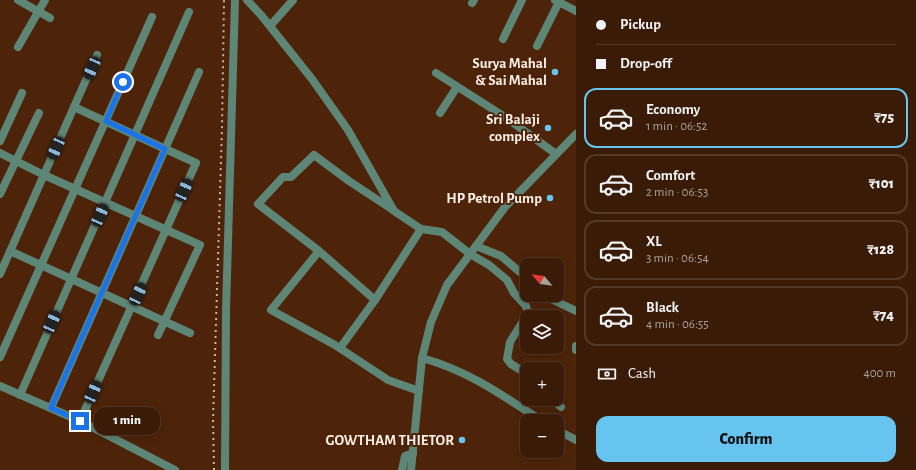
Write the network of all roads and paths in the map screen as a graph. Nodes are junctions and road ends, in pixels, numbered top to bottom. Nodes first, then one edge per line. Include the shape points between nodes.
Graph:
1 (18, 0) edge
2 (45, 0) edge
3 (235, 0) edge
4 (247, 0) edge
5 (293, 0) edge
6 (522, 0) edge
7 (558, 1) edge
8 (576, 11) edge
9 (38, 12) junction
10 (189, 12) dead end
11 (152, 17) dead end
12 (50, 18) dead end
13 (270, 26) junction
14 (503, 39) dead end
15 (537, 46) dead end
16 (18, 47) dead end
17 (97, 55) dead end
18 (199, 72) dead end
19 (436, 73) dead end
20 (458, 87) junction
21 (22, 93) dead end
22 (74, 106) junction
23 (440, 112) dead end
24 (39, 113) dead end
25 (106, 121) junction
26 (576, 134) edge
27 (135, 135) junction
28 (0, 141) edge
29 (165, 149) junction
30 (0, 153) edge
31 (556, 154) junction
32 (16, 161) junction
33 (44, 175) junction
34 (75, 189) junction
35 (0, 194) edge
36 (105, 202) junction
37 (394, 210) junction
38 (136, 216) junction
39 (421, 229) junction
40 (166, 230) junction
41 (476, 246) junction
42 (10, 251) junction
43 (319, 251) junction
44 (470, 254) junction
45 (41, 265) junction
46 (520, 272) edge
47 (0, 274) edge
48 (71, 279) junction
49 (102, 293) junction
50 (375, 300) junction
51 (559, 302) edge
52 (132, 306) junction
53 (576, 311) edge
54 (164, 321) junction
55 (190, 333) dead end
56 (158, 335) dead end
57 (576, 346) edge
58 (340, 348) junction
59 (576, 350) edge
60 (0, 357) edge
61 (422, 358) junction
62 (520, 370) edge
63 (0, 386) edge
64 (419, 391) junction
65 (20, 394) junction
66 (51, 408) junction
67 (531, 414) edge
68 (80, 421) junction
69 (564, 434) edge
70 (576, 440) edge
71 (413, 453) junction
72 (175, 470) edge
73 (225, 470) edge
74 (402, 470) edge
75 (412, 470) edge

1 - 9 street
2 - 9 street
3 - 73 street via 226,310
4 - 13 street
5 - 13 street
6 - 14 street
7 - 8 street
7 - 15 street
9 - 12 street
9 - 16 street
10 - 27 street
11 - 25 street
13 - 37 street via 348,130
17 - 22 street
18 - 29 street
19 - 20 street
20 - 23 street
20 - 31 street
21 - 28 street
22 - 25 street
22 - 33 street
24 - 32 street
25 - 27 street
25 - 34 street
26 - 31 street
27 - 29 street
27 - 36 street
29 - 38 street
29 - 40 street via 196,163
30 - 32 street
31 - 41 street via 505,207
32 - 33 street
32 - 35 street
33 - 34 street
33 - 42 street
34 - 36 street
34 - 45 street
36 - 38 street
36 - 48 street
37 - 39 street
37 - 43 street via 314,155 290,177 283,177 258,204
38 - 40 street
38 - 49 street
39 - 44 street via 442,232
39 - 50 street
40 - 52 street
40 - 54 street via 200,245
41 - 44 street
41 - 46 street via 501,256
42 - 45 street
42 - 47 street
43 - 50 street
43 - 58 street via 271,310
44 - 61 street via 447,285 431,322
44 - 62 street via 507,280 514,293 526,306 528,313 510,342 507,359
45 - 48 street
45 - 60 street
48 - 49 street
48 - 65 street
49 - 52 street
49 - 66 street
50 - 58 street
51 - 53 street
52 - 54 street
52 - 68 street
54 - 55 street
54 - 56 street
57 - 59 street
58 - 64 street via 388,380
61 - 64 street
61 - 67 street via 444,364 484,383
63 - 65 street
64 - 71 street
65 - 66 street
66 - 68 street
68 - 72 street
69 - 70 street
71 - 74 street via 405,456
71 - 75 street

